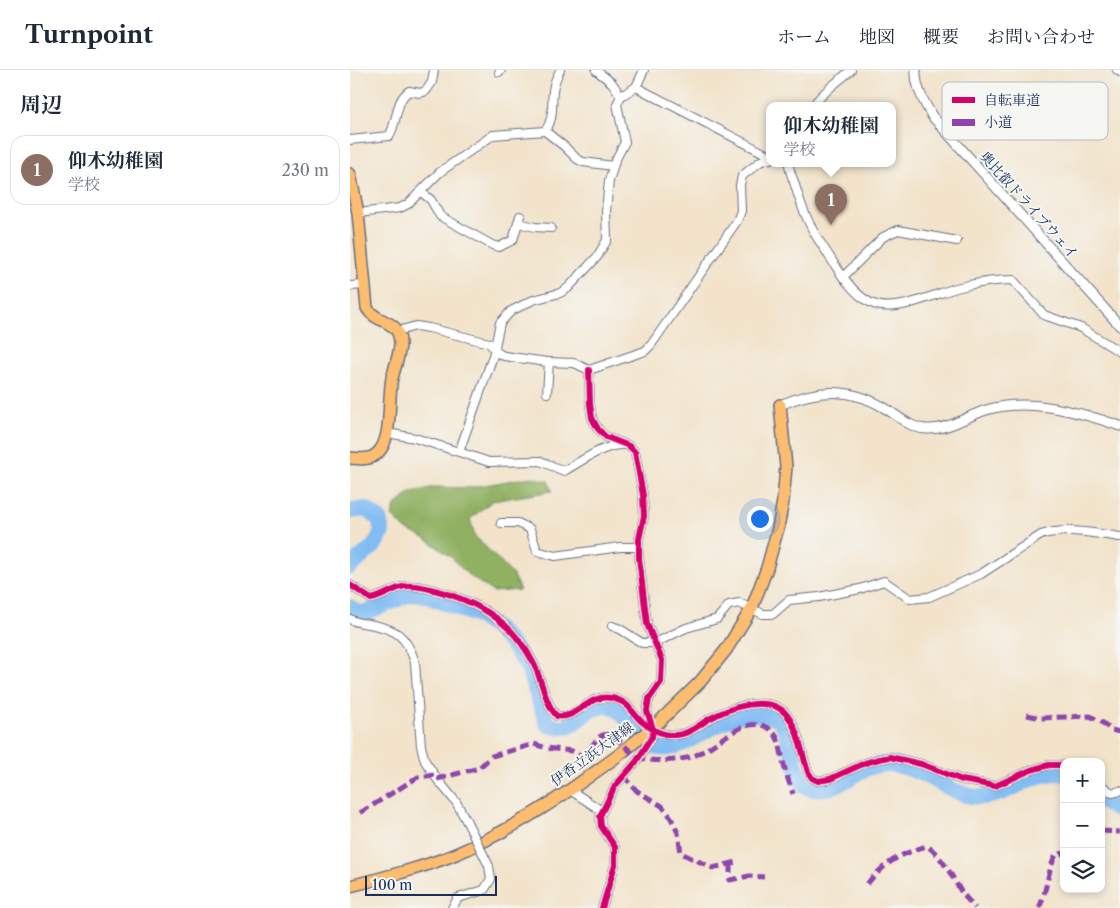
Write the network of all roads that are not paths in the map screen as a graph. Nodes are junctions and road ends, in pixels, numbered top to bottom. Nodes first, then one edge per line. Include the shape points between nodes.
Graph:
1 (434, 70) edge
2 (560, 70) edge
3 (596, 70) edge
4 (644, 70) edge
5 (850, 70) edge
6 (916, 70) edge
7 (636, 87) junction
8 (621, 96) junction
9 (816, 102) edge
10 (942, 127) edge
11 (545, 131) junction
12 (350, 140) edge
13 (953, 140) edge
14 (766, 155) edge
15 (766, 159) edge
16 (613, 166) junction
17 (788, 167) edge
18 (350, 174) edge
19 (421, 192) junction
20 (358, 213) junction
21 (550, 228) dead end
22 (957, 241) dead end
23 (843, 277) junction
24 (365, 285) junction
25 (350, 286) edge
26 (1120, 326) edge
27 (398, 331) junction
28 (494, 347) junction
29 (1120, 352) edge
30 (549, 362) junction
31 (589, 370) junction
32 (547, 393) dead end
33 (780, 405) joint
34 (1120, 426) edge
35 (387, 433) junction
36 (628, 446) junction
37 (459, 452) junction
38 (350, 458) edge
39 (501, 523) dead end
40 (1120, 537) edge
41 (639, 547) junction
42 (352, 585) edge
43 (752, 608) junction
44 (350, 620) edge
45 (612, 626) dead end
46 (655, 643) junction
47 (655, 729) junction
48 (1060, 765) edge
49 (1105, 788) edge
50 (570, 790) junction
51 (1120, 791) edge
52 (602, 811) junction
53 (350, 886) edge
54 (452, 908) edge
55 (602, 908) edge

1 - 12 street via 426,91 410,91 401,99 389,136
2 - 11 street via 554,86 550,125
3 - 8 street via 612,83
4 - 7 street
5 - 9 street
6 - 10 street, 奥比叡ドライブウェイ via 921,96
7 - 8 street
7 - 14 street
8 - 16 street via 617,104 625,142
11 - 16 street via 577,159
11 - 19 street via 493,135 440,172
13 - 26 street, 奥比叡ドライブウェイ
15 - 31 street via 742,176 738,221 651,345 645,351
16 - 28 street via 606,211 607,240 597,257 568,288 532,300 504,317
17 - 23 street via 803,212
18 - 20 main road
19 - 20 street via 400,208
19 - 21 street via 431,200 440,216 499,247 513,240 519,220 535,227
20 - 24 main road
22 - 23 street via 898,230 883,238
23 - 29 street via 858,294 883,306 919,301 992,280 1013,280 1044,315 1081,328
24 - 25 street
24 - 27 main road via 370,313
27 - 28 street via 416,326 429,328 480,340
27 - 35 main road via 400,343 389,397
28 - 30 street via 504,356
28 - 37 street
30 - 31 street via 574,363
30 - 32 street
31 - 36 street via 592,418 606,437
33 - 34 street via 794,398 841,392 866,398 907,423 928,430 956,423 994,407 1015,404 1040,405
33 - 43 main road, 伊香立浜大津線 via 786,467 783,501 767,568
35 - 37 street
35 - 38 main road via 381,449 373,457
36 - 37 street via 606,448 564,471 540,461 489,462
36 - 41 street via 634,452 642,495 644,516
39 - 41 street via 518,523 530,529 537,551 555,556
40 - 43 street via 1069,530 1046,534 981,574 919,599 910,599 884,581 860,589 789,600 773,614 763,614
41 - 46 street via 647,624
42 - 47 street via 371,599 405,586 437,591 474,604 496,616 520,641 557,716 566,717 594,700 609,698 622,701 642,722
43 - 46 street via 739,603 729,606 717,619 686,628
43 - 47 main road, 伊香立浜大津線 via 706,676
44 - 54 street, bridge via 388,628 405,640 411,649 425,761 456,802 489,866 491,879 484,890 458,898
45 - 46 street via 642,643
46 - 47 street via 662,660 661,682 649,699 647,712
47 - 48 street via 664,735 678,736 734,707 752,704 777,708 786,714 794,728 808,772 818,781 879,758 921,764 962,780 995,786 1031,770
47 - 50 main road, 伊香立浜大津線, bridge
47 - 52 street via 636,762 622,775
49 - 51 street via 1112,792
50 - 52 street
50 - 53 main road, 伊香立浜大津線 via 457,854
52 - 55 street via 601,826 615,847 615,865

